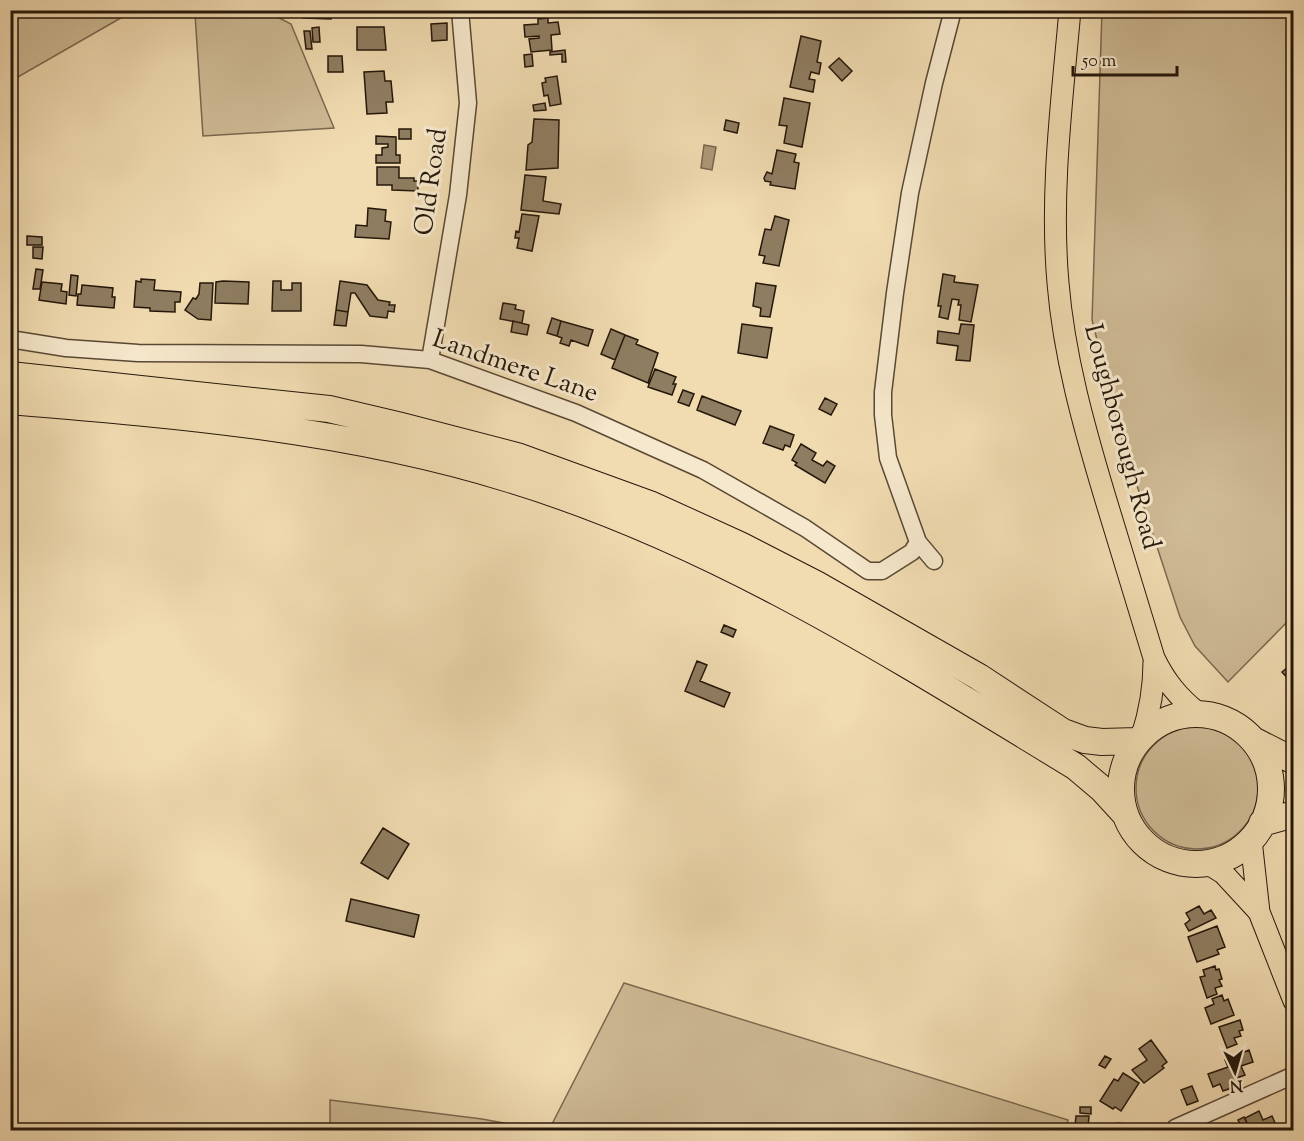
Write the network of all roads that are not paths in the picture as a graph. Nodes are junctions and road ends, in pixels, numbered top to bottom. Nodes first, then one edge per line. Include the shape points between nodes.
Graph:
1 (460, 10) edge
2 (953, 10) edge
3 (1070, 10) edge
4 (10, 339) edge
5 (430, 360) junction
6 (10, 375) edge
7 (10, 401) edge
8 (918, 542) junction
9 (934, 561) dead end
10 (1154, 658) junction
11 (1197, 713) junction
12 (1139, 739) junction
13 (1253, 740) junction
14 (1293, 761) edge
15 (1124, 813) junction
16 (1293, 814) edge
17 (1256, 832) junction
18 (1208, 863) junction
19 (1260, 912) junction
20 (1293, 1001) edge
21 (1293, 1075) edge
22 (1175, 1128) dead end

1 - 5 street, Old Road via 468,103 458,195
2 - 8 street via 910,193 882,406 888,458
3 - 10 main road, Loughborough Road via 1054,232 1064,334 1086,431
4 - 5 street, Landmere Lane via 138,354 361,354
5 - 8 street, Landmere Lane via 566,409 703,470 805,528 868,571 882,571 912,552
6 - 12 highway via 329,409 517,456 652,505 740,545 980,677 1063,732 1102,742
7 - 15 highway via 325,436 451,462 571,500 662,536 803,604 1076,768
8 - 9 street
10 - 11 main road, Loughborough Road via 1164,680
10 - 12 main road, Loughborough Road via 1150,711
11 - 12 highway via 1173,717
11 - 13 highway via 1228,721
12 - 15 highway via 1121,776
13 - 14 highway
13 - 17 highway via 1263,754 1271,789 1269,807
15 - 18 highway via 1143,843 1157,853 1190,864
16 - 17 highway
17 - 18 highway via 1231,855
17 - 19 main road
18 - 19 main road via 1223,873
19 - 20 main road
21 - 22 street

